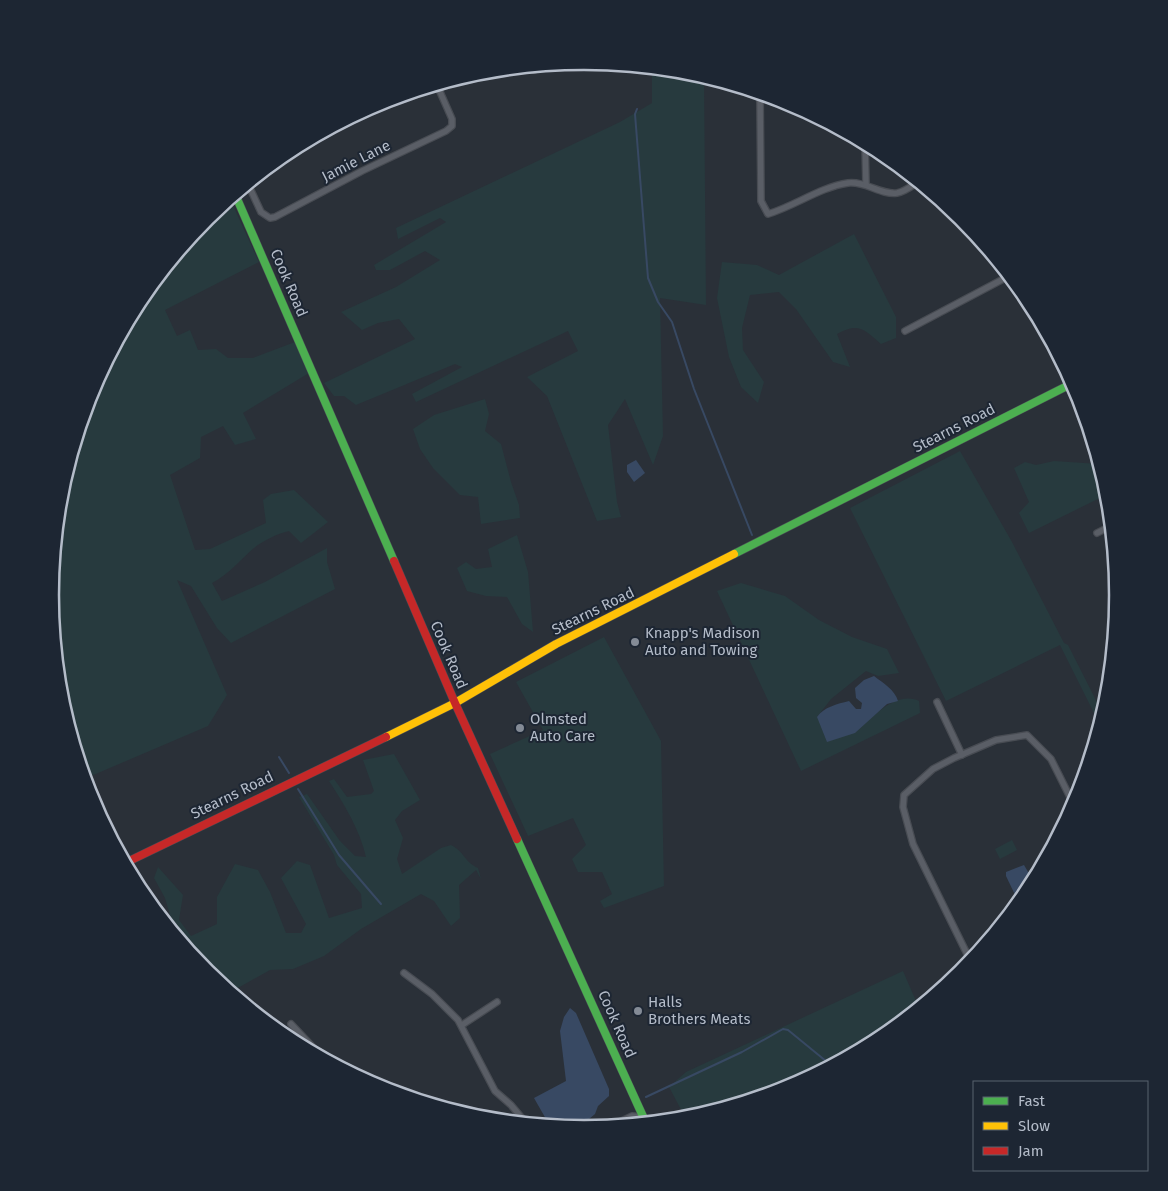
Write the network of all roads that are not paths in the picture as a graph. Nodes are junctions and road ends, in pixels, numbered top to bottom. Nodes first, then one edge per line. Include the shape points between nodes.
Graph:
1 (439, 91) edge
2 (760, 101) edge
3 (865, 152) edge
4 (866, 184) junction
5 (912, 185) edge
6 (251, 190) edge
7 (238, 201) edge
8 (1003, 279) edge
9 (905, 331) dead end
10 (1066, 387) edge
11 (1105, 529) edge
12 (1097, 533) dead end
13 (937, 702) dead end
14 (455, 703) junction
15 (962, 755) junction
16 (1069, 796) edge
17 (131, 861) edge
18 (967, 954) edge
19 (404, 973) dead end
20 (497, 1002) dead end
21 (291, 1024) dead end
22 (462, 1025) junction
23 (308, 1042) edge
24 (521, 1117) edge
25 (644, 1117) edge
26 (638, 1118) edge
27 (625, 1119) edge

1 - 6 street, Jamie Lane via 452,119 452,126 446,131 270,218 261,212
2 - 4 street via 761,201 768,214 834,186
3 - 4 street
4 - 5 street via 883,192 898,193
7 - 14 main road, Cook Road
8 - 9 street
10 - 14 main road, Stearns Road via 556,644
11 - 12 street
13 - 15 street
14 - 17 main road, Stearns Road
14 - 25 main road, Cook Road
15 - 16 street via 996,740 1027,734 1051,759
15 - 18 street via 933,769 904,795 903,807 913,844
19 - 22 street via 432,994
20 - 22 street
21 - 23 street
22 - 24 street via 495,1091
26 - 27 street

